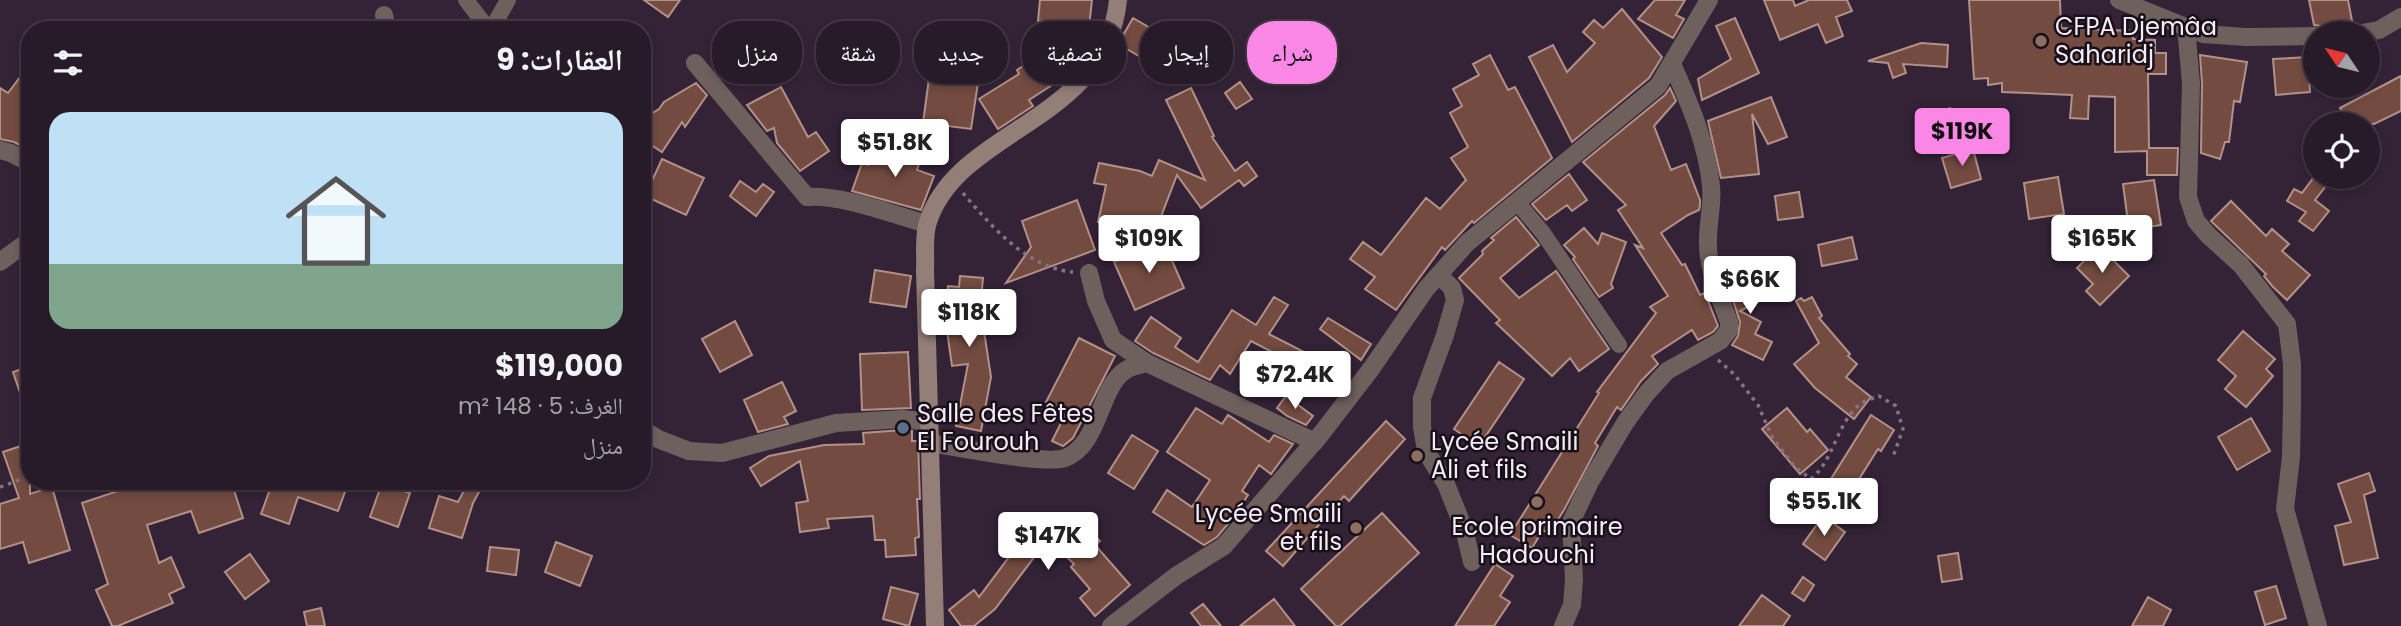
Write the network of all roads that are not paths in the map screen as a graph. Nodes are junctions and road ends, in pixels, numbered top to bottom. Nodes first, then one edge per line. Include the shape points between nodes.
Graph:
1 (466, 0) edge
2 (508, 0) edge
3 (1118, 0) edge
4 (1700, 0) edge
5 (1709, 0) edge
6 (2119, 0) edge
7 (2401, 17) edge
8 (483, 21) edge
9 (495, 21) edge
10 (1698, 23) junction
11 (2186, 27) junction
12 (2380, 29) edge
13 (2303, 36) edge
14 (695, 63) dead end
15 (1672, 64) junction
16 (0, 150) edge
17 (21, 158) edge
18 (1517, 202) junction
19 (927, 224) junction
20 (21, 247) edge
21 (0, 262) edge
22 (1089, 273) road end
23 (1438, 275) junction
24 (1619, 345) dead end
25 (1147, 363) junction
26 (930, 422) junction
27 (651, 435) edge
28 (1315, 442) junction
29 (930, 443) junction
30 (1472, 562) dead end
31 (935, 626) edge
32 (1111, 626) edge
33 (1563, 626) edge
34 (2318, 626) edge

1 - 8 street
2 - 9 street
3 - 19 main road via 1116,19 1086,77 953,181
4 - 10 street
5 - 10 street
6 - 11 street
7 - 12 street
10 - 15 street
11 - 13 street via 2203,34
11 - 34 street via 2191,83 2188,197 2196,221 2241,265 2287,324 2292,404 2285,509
14 - 19 street via 807,197
15 - 18 street via 1658,86
15 - 33 street via 1706,155 1712,188 1709,263 1729,330 1720,341 1667,371 1625,423 1590,482 1571,522 1574,580 1572,605
16 - 17 street
18 - 23 street via 1467,243
18 - 24 street
19 - 26 main road
20 - 21 street
22 - 25 street via 1112,340
23 - 28 street
23 - 30 street via 1452,288 1455,300 1422,398 1422,427 1426,451 1446,484
25 - 28 street
25 - 29 street via 1125,370 1081,445 1066,458
26 - 27 street via 836,423 723,453 689,452
26 - 29 main road
28 - 32 street via 1224,546
29 - 31 main road

